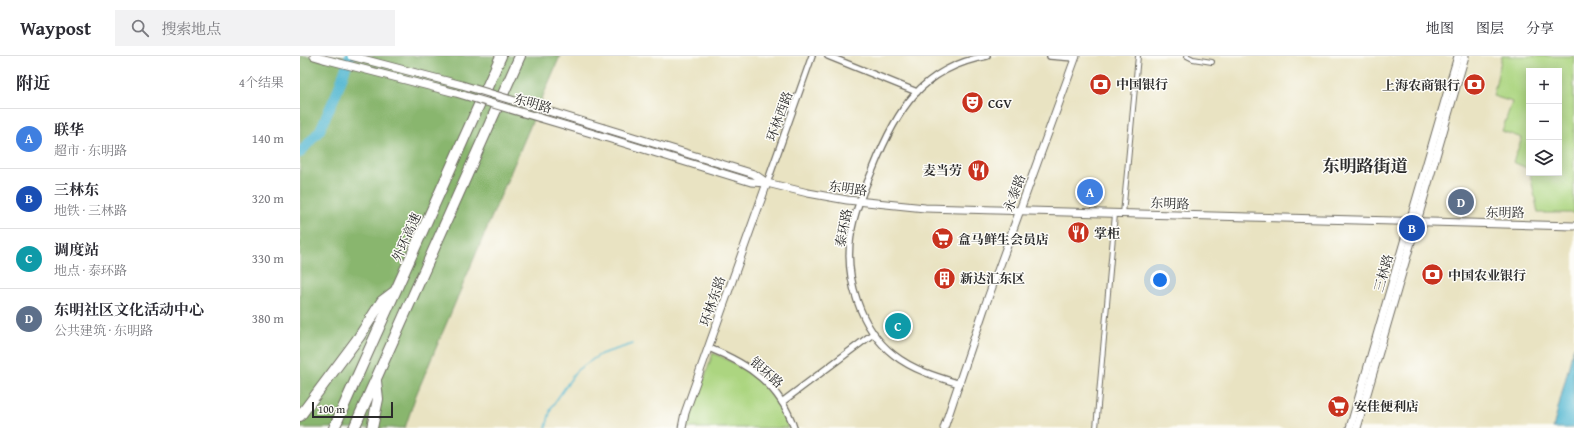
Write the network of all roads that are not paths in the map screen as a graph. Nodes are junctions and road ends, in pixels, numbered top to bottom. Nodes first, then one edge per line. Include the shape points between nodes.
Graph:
1 (314, 56) edge
2 (351, 56) edge
3 (501, 56) edge
4 (520, 56) edge
5 (812, 56) edge
6 (828, 56) edge
7 (987, 56) edge
8 (1050, 56) edge
9 (1138, 56) edge
10 (1187, 56) edge
11 (1458, 56) edge
12 (1465, 56) edge
13 (974, 57) edge
14 (1075, 57) edge
15 (1212, 62) dead end
16 (917, 92) junction
17 (767, 183) junction
18 (860, 202) junction
19 (1021, 211) junction
20 (1119, 214) junction
21 (1414, 222) junction
22 (1574, 226) edge
23 (396, 291) junction
24 (874, 333) junction
25 (709, 348) junction
26 (376, 379) junction
27 (960, 384) junction
28 (782, 402) junction
29 (300, 416) edge
30 (334, 428) edge
31 (354, 428) edge
32 (372, 428) edge
33 (682, 428) edge
34 (794, 428) edge
35 (944, 428) edge
36 (1096, 428) edge
37 (1350, 428) edge
38 (1357, 428) edge

1 - 17 main road, 东明路, bridge via 456,93 751,182
2 - 17 main road, 东明路, bridge via 462,85 604,128 754,174
3 - 23 highway, 外环高速
4 - 26 highway
5 - 17 street, 环林西路
6 - 16 street
7 - 13 street, 泰环路
8 - 14 street
9 - 20 street
10 - 15 street
11 - 21 main road, 三林路
12 - 21 main road, 三林路
13 - 16 street, 泰环路 via 946,70
14 - 19 main road, 永泰路
16 - 18 street, 泰环路 via 897,116
17 - 18 main road, 东明路 via 830,198
17 - 25 main road, 环林东路
18 - 19 main road, 东明路 via 925,208
18 - 24 street, 泰环路 via 851,234 849,265 856,297
19 - 20 main road, 东明路
19 - 27 main road, 永泰路 via 984,309
20 - 21 main road, 东明路
20 - 36 street
21 - 22 main road, 东明路
21 - 37 main road, 三林路
21 - 38 main road, 三林路
23 - 29 highway via 382,301 359,337
23 - 30 highway, 外环高速
24 - 27 street, 泰环路 via 903,361 924,372
24 - 28 street
25 - 28 street, 银环路 via 746,366 767,383
25 - 33 main road, 环林东路
26 - 31 highway
26 - 32 highway via 378,399
27 - 35 main road, 永泰路
28 - 34 street, 银环路

